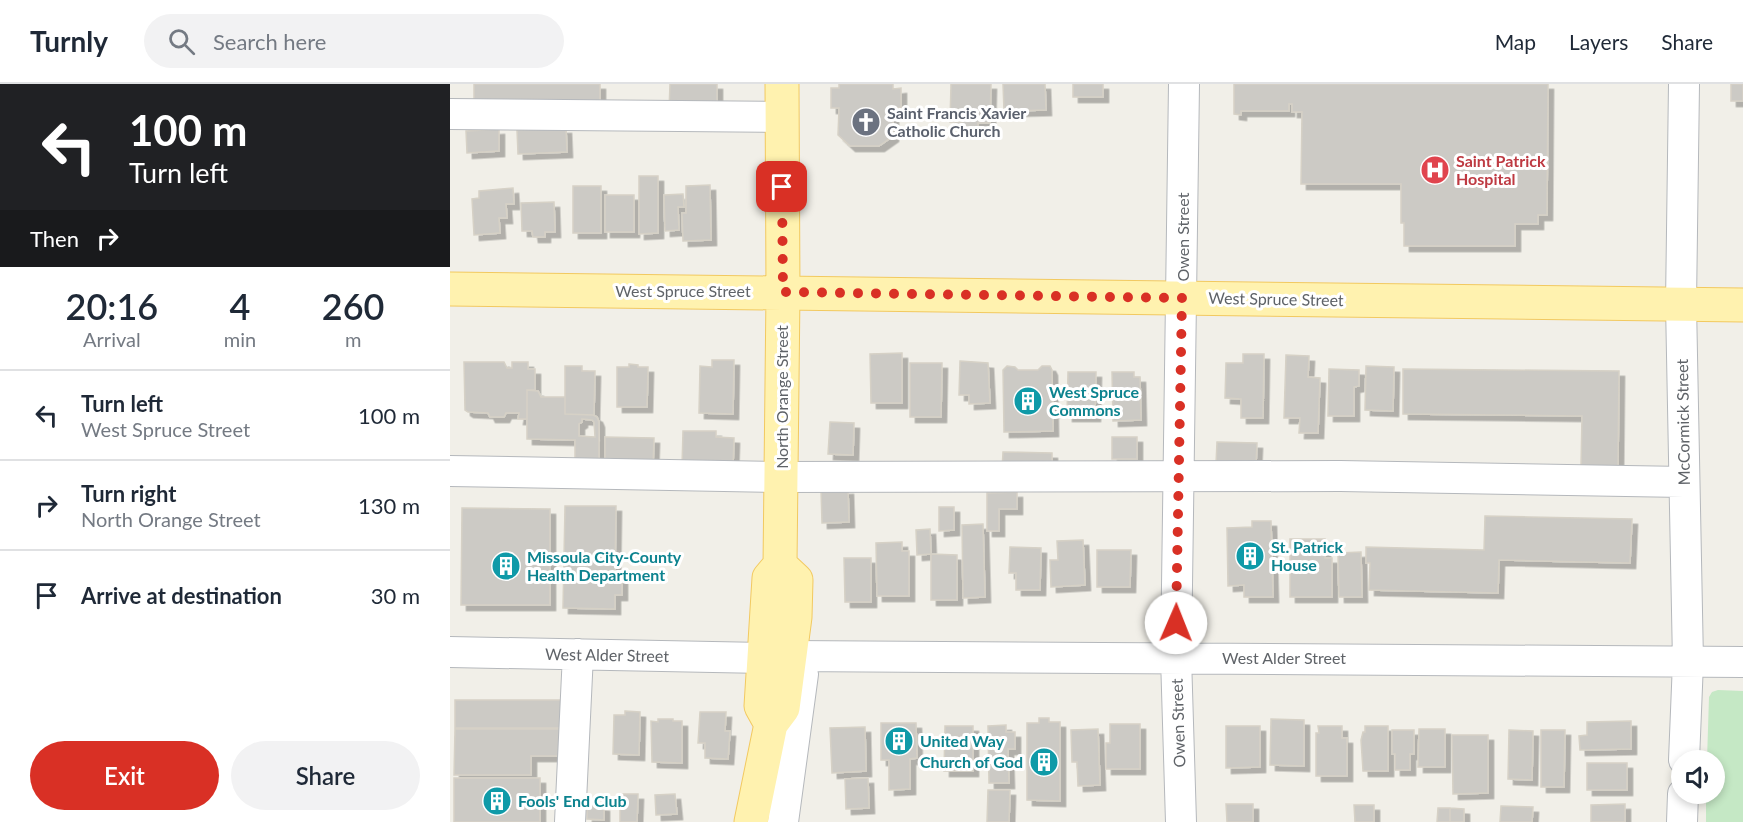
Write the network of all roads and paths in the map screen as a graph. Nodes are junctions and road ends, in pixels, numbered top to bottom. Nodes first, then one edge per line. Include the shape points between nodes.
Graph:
1 (782, 84) edge
2 (1184, 84) edge
3 (1684, 84) edge
4 (450, 114) edge
5 (782, 117) junction
6 (450, 289) edge
7 (783, 292) junction
8 (1182, 298) junction
9 (1681, 304) junction
10 (1743, 305) edge
11 (450, 471) edge
12 (782, 477) junction
13 (1179, 477) junction
14 (1684, 482) junction
15 (450, 652) edge
16 (578, 654) junction
17 (787, 657) junction
18 (1176, 657) junction
19 (1688, 662) junction
20 (1743, 662) edge
21 (1684, 750) edge
22 (1683, 804) edge
23 (570, 822) edge
24 (751, 822) edge
25 (783, 822) edge
26 (1181, 822) edge
27 (1682, 822) edge

1 - 5 main road, North Orange Street
2 - 8 street, Owen Street
3 - 9 street, McCormick Street
4 - 5 street
5 - 7 main road, North Orange Street
6 - 7 main road, West Spruce Street
7 - 8 main road, West Spruce Street
7 - 12 main road, North Orange Street
8 - 9 main road, West Spruce Street
8 - 13 street, Owen Street
9 - 10 main road, West Spruce Street
9 - 14 street, McCormick Street
11 - 12 street
12 - 13 street
12 - 17 main road, North Orange Street via 780,565 769,578
13 - 14 street
13 - 18 street, Owen Street
14 - 19 street, McCormick Street
15 - 16 street, West Alder Street
16 - 17 street, West Alder Street
16 - 23 street
17 - 18 street, West Alder Street
17 - 24 main road, North Orange Street via 783,708 771,724
17 - 25 street, North Orange Street
18 - 19 street, West Alder Street
18 - 26 street, Owen Street
19 - 20 street, West Alder Street
19 - 21 street, McCormick Street
22 - 27 street

